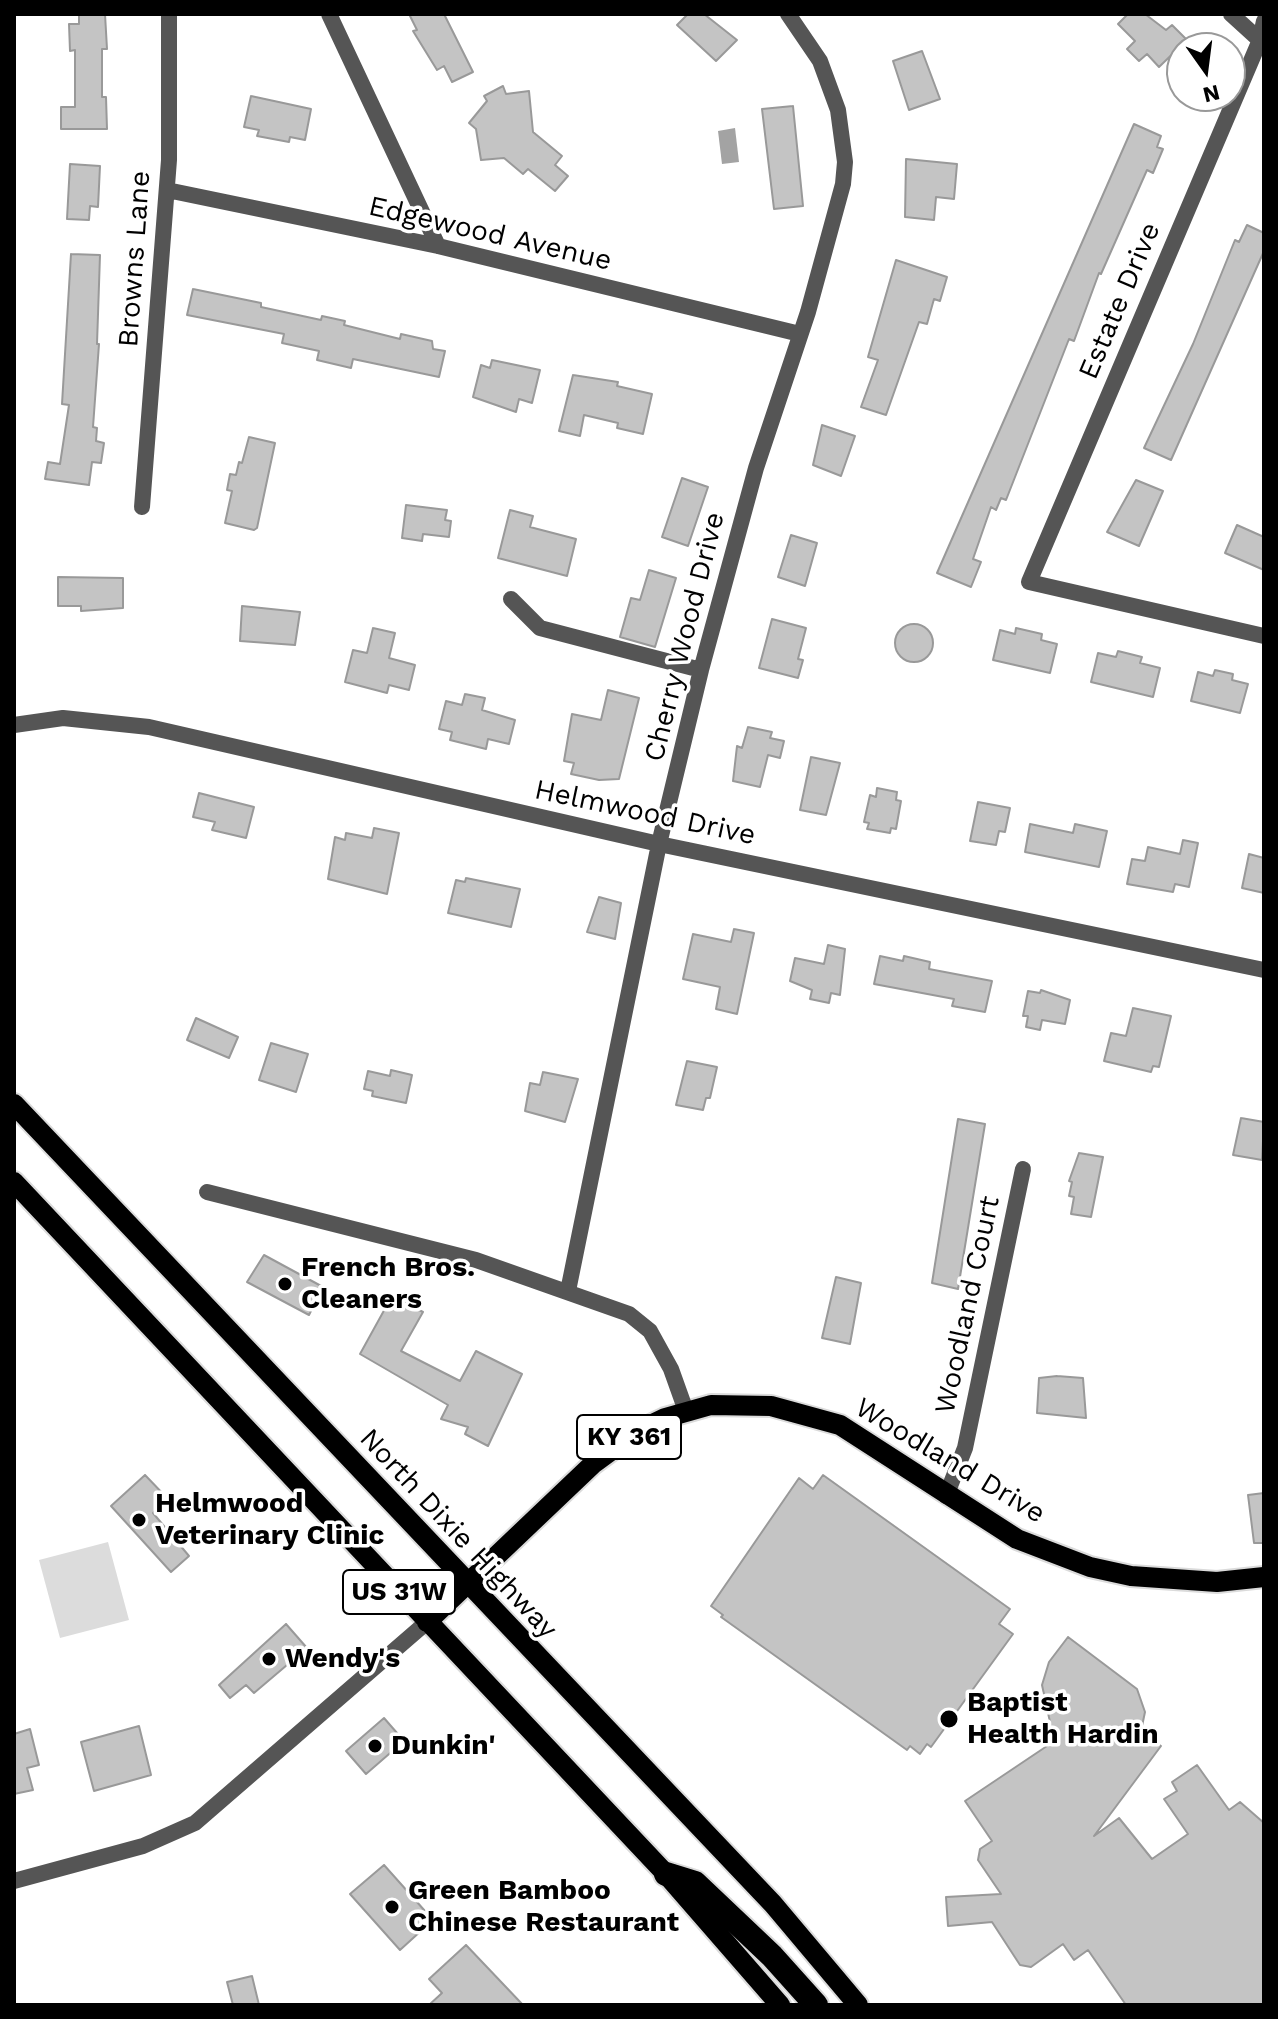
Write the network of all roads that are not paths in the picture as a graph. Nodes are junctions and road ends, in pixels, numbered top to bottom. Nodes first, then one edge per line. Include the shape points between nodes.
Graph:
1 (169, 14) edge
2 (329, 14) edge
3 (788, 14) edge
4 (1231, 14) edge
5 (1264, 21) edge
6 (1262, 42) edge
7 (167, 190) junction
8 (438, 246) junction
9 (800, 334) junction
10 (142, 507) dead end
11 (511, 599) dead end
12 (1264, 636) edge
13 (701, 670) junction
14 (14, 725) edge
15 (659, 844) junction
16 (1264, 970) edge
17 (14, 1104) edge
18 (1023, 1169) dead end
19 (14, 1182) edge
20 (207, 1192) dead end
21 (568, 1291) junction
22 (686, 1411) junction
23 (946, 1496) junction
24 (1264, 1577) edge
25 (468, 1585) junction
26 (427, 1622) junction
27 (666, 1874) junction
28 (14, 1881) edge
29 (780, 2005) edge
30 (816, 2005) edge
31 (858, 2005) edge

1 - 7 street, Browns Lane
2 - 8 street
3 - 9 street, Cherry Wood Drive via 829,83 845,162 832,234
4 - 6 street
5 - 6 street, Estate Drive
6 - 12 street, Estate Drive via 1029,582
7 - 8 street, Edgewood Avenue
7 - 10 street, Browns Lane
8 - 9 street, Edgewood Avenue
9 - 13 street, Cherry Wood Drive via 756,468
11 - 13 street via 540,628
13 - 15 street, Cherry Wood Drive
14 - 15 street, Helmwood Drive via 63,718 149,727
15 - 16 street, Helmwood Drive
15 - 21 street, Cherry Wood Drive
17 - 25 main road, North Dixie Highway / US 31W
18 - 23 street, Woodland Court via 965,1448
19 - 26 main road, US 31W
20 - 21 street via 476,1260
21 - 22 street via 629,1314 650,1331
22 - 23 main road, Woodland Drive / KY 361 via 711,1405 771,1406 816,1416 861,1437
22 - 25 main road, Woodland Drive / KY 361 via 638,1431 593,1464
23 - 24 main road, Woodland Drive / KY 361 via 1017,1539 1090,1567 1131,1576 1217,1582
25 - 26 main road, Woodland Drive / KY 361
25 - 31 main road, North Dixie Highway / US 31W via 773,1904
26 - 27 main road, US 31W
26 - 28 street via 195,1823 143,1846
27 - 29 main road, US 31W
27 - 30 highway via 695,1883

